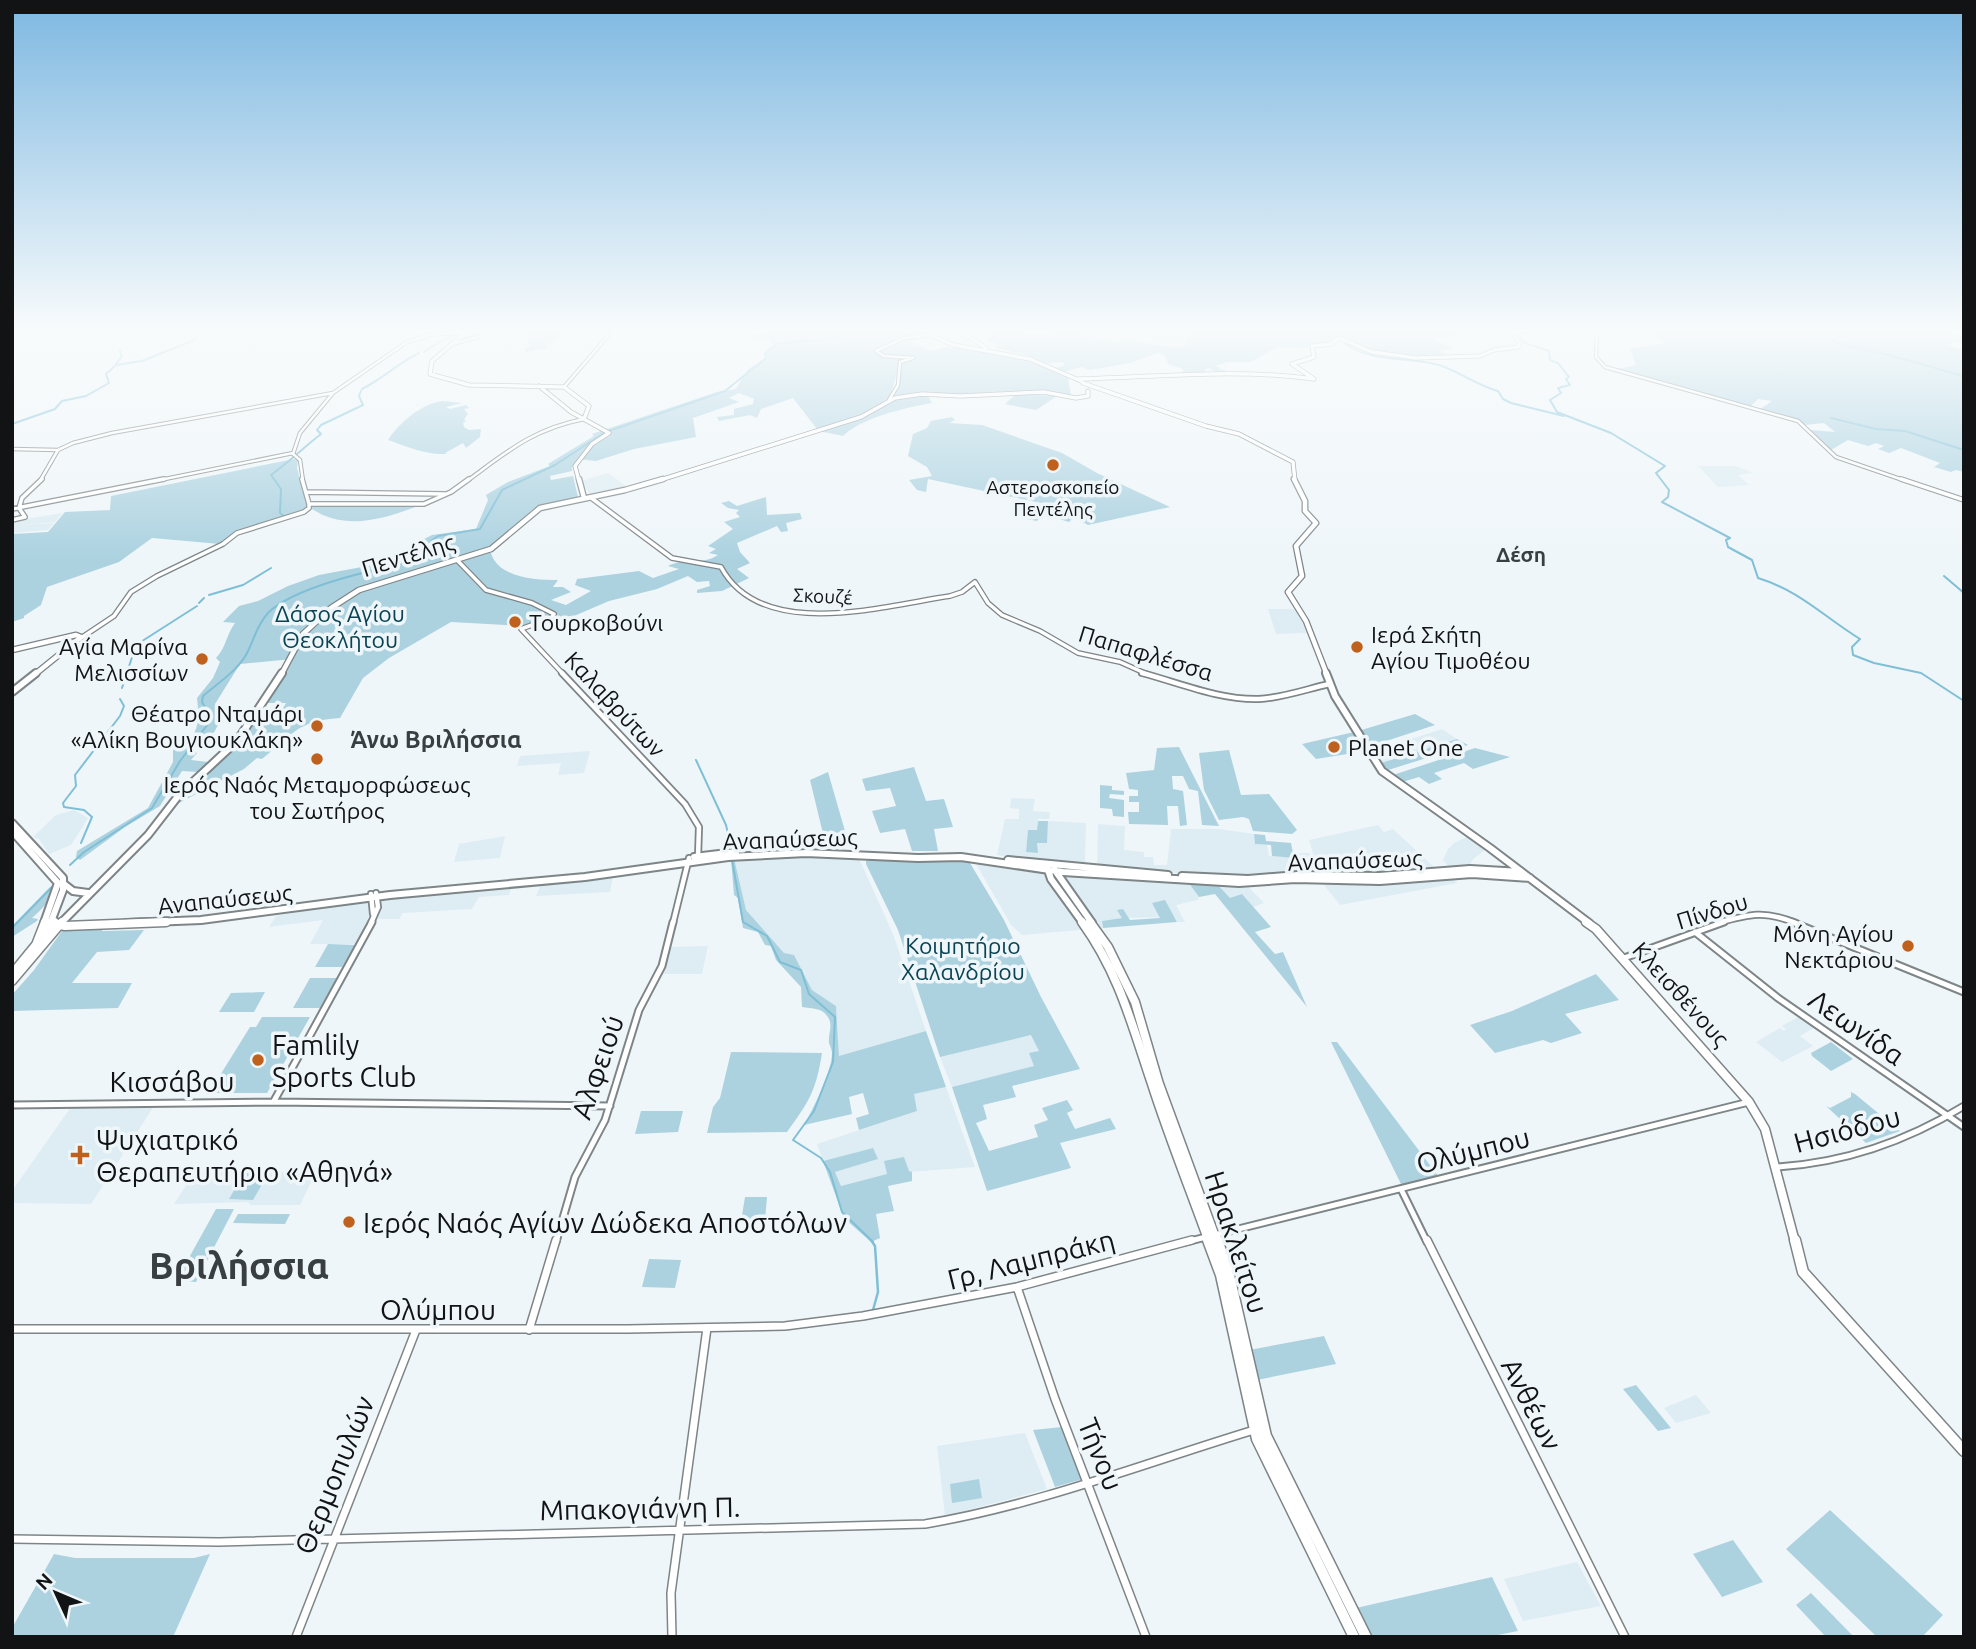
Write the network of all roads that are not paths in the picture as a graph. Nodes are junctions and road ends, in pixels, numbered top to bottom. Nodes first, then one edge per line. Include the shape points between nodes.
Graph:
1 (271, 405) edge
2 (323, 405) edge
3 (563, 405) edge
4 (588, 405) edge
5 (881, 405) edge
6 (1147, 405) edge
7 (1741, 405) edge
8 (584, 419) junction
9 (73, 443) junction
10 (12, 449) edge
11 (45, 450) junction
12 (58, 450) junction
13 (295, 456) junction
14 (306, 492) junction
15 (447, 494) junction
16 (587, 498) junction
17 (1964, 499) edge
18 (309, 504) junction
19 (19, 508) junction
20 (12, 509) edge
21 (12, 520) edge
22 (250, 531) dead end
23 (237, 533) junction
24 (457, 559) junction
25 (975, 582) joint
26 (79, 637) junction
27 (12, 650) edge
28 (1329, 684) junction
29 (12, 692) edge
30 (685, 804) joint
31 (12, 823) edge
32 (12, 831) edge
33 (694, 859) junction
34 (1051, 868) junction
35 (1523, 872) junction
36 (1530, 878) junction
37 (64, 884) junction
38 (89, 893) junction
39 (374, 895) junction
40 (55, 924) junction
41 (1695, 932) junction
42 (1623, 959) junction
43 (12, 974) edge
44 (12, 981) edge
45 (1964, 992) edge
46 (274, 1102) junction
47 (1749, 1102) junction
48 (12, 1103) edge
49 (610, 1105) junction
50 (1964, 1106) edge
51 (1948, 1116) junction
52 (1964, 1127) edge
53 (1777, 1167) junction
54 (1401, 1189) junction
55 (1210, 1235) junction
56 (1017, 1287) junction
57 (863, 1317) joint
58 (707, 1328) junction
59 (12, 1329) edge
60 (415, 1330) junction
61 (529, 1330) junction
62 (1255, 1429) junction
63 (1964, 1451) edge
64 (1275, 1455) junction
65 (1087, 1482) junction
66 (680, 1530) junction
67 (12, 1539) edge
68 (332, 1539) junction
69 (296, 1637) edge
70 (672, 1637) edge
71 (1146, 1637) edge
72 (1354, 1637) edge
73 (1366, 1637) edge
74 (1625, 1637) edge

1 - 9 street
2 - 13 street via 300,433
3 - 8 main road
4 - 8 main road
5 - 16 main road, Πεντέλης via 842,424
6 - 28 main road, Κλεισθένους via 1237,433 1293,463 1305,511 1317,523 1296,547 1302,576 1288,589 1304,617
7 - 17 street via 1798,421 1836,457
8 - 15 street via 532,434
8 - 16 main road via 606,431 576,465
9 - 11 street
9 - 12 street
10 - 11 street
11 - 12 street
12 - 19 street
13 - 14 street via 300,460
13 - 19 street
14 - 15 street
14 - 18 street
15 - 18 street via 424,505
16 - 24 main road, Πεντέλης via 538,509 496,546
16 - 25 street, Σκουζέ via 671,557 721,567 742,595 785,608 826,614 864,611 947,597 965,592
18 - 23 street via 304,512
19 - 20 street
19 - 21 street via 25,517
22 - 23 street
23 - 26 street via 131,592 119,610
24 - 30 street, Καλαβρύτων via 486,590 535,604 555,615 522,627
24 - 38 main road, Πεντέλης via 368,586 312,624 300,636 277,682 237,741 195,779 149,835
25 - 28 street, Παπαφλέσσα via 1002,615 1078,653 1203,692 1260,699
26 - 27 main road
26 - 29 main road
28 - 35 main road, Κλεισθένους via 1382,771
30 - 33 street, Αλφειού via 699,827
31 - 37 main road
32 - 40 main road via 57,880
33 - 34 main road, Αναπαύσεως via 959,857
33 - 34 main road, Αναπαύσεως via 759,851 842,849 968,854
33 - 39 main road, Αναπαύσεως via 586,877
33 - 49 street, Αλφειού via 668,946 639,1010
34 - 35 main road, Αναπαύσεως via 1244,878 1469,869
34 - 36 main road, Αναπαύσεως via 1239,883 1472,874
34 - 55 main road, Ηρακλείτου via 1101,948 1127,1003 1152,1084
35 - 36 main road, Κλεισθένους
36 - 42 main road, Κλεισθένους via 1592,925
37 - 38 main road via 73,891
37 - 40 main road via 52,917
38 - 40 main road, Πεντέλης
39 - 40 main road, Αναπαύσεως via 201,920
39 - 46 street via 368,930
40 - 43 main road, Πεντέλης
40 - 44 main road, Πεντέλης
41 - 42 street, Πίνδου
41 - 45 street, Πίνδου via 1773,914
41 - 51 street, Λεωνίδα via 1778,998
42 - 47 main road, Κλεισθένους
46 - 48 street, Κισσάβου
46 - 49 street, Κισσάβου
47 - 53 main road, Κλεισθένους via 1765,1129
47 - 54 street, Ολύμπου
49 - 61 street, Αλφειού via 575,1177
50 - 51 street, Ησιόδου
51 - 52 street, Λεωνίδα
51 - 53 street, Ησιόδου via 1882,1147
53 - 63 main road, Κλεισθένους via 1804,1272
54 - 55 street, Ολύμπου
54 - 74 street, Ανθέων
55 - 56 street, Γρ, Λαμπράκη
55 - 62 main road, Ηρακλείτου
55 - 64 main road, Ηρακλείτου via 1228,1271 1263,1426
56 - 57 street, Γρ, Λαμπράκη
56 - 65 street, Τήνου
57 - 58 street, Ολύμπου
58 - 61 street, Ολύμπου
58 - 66 street
59 - 60 street, Ολύμπου
60 - 61 street, Ολύμπου
60 - 68 street, Θερμοπυλών
62 - 64 street via 1261,1431
62 - 65 street, Μπακογιάννη Π.
62 - 72 main road, Ηρακλείτου
64 - 73 main road, Ηρακλείτου
65 - 66 street, Μπακογιάννη Π. via 974,1515 925,1524
65 - 71 street, Τήνου
66 - 68 street, Μπακογιάννη Π.
66 - 70 street via 671,1596
67 - 68 street, Μπακογιάννη Π.
68 - 69 street, Θερμοπυλών

